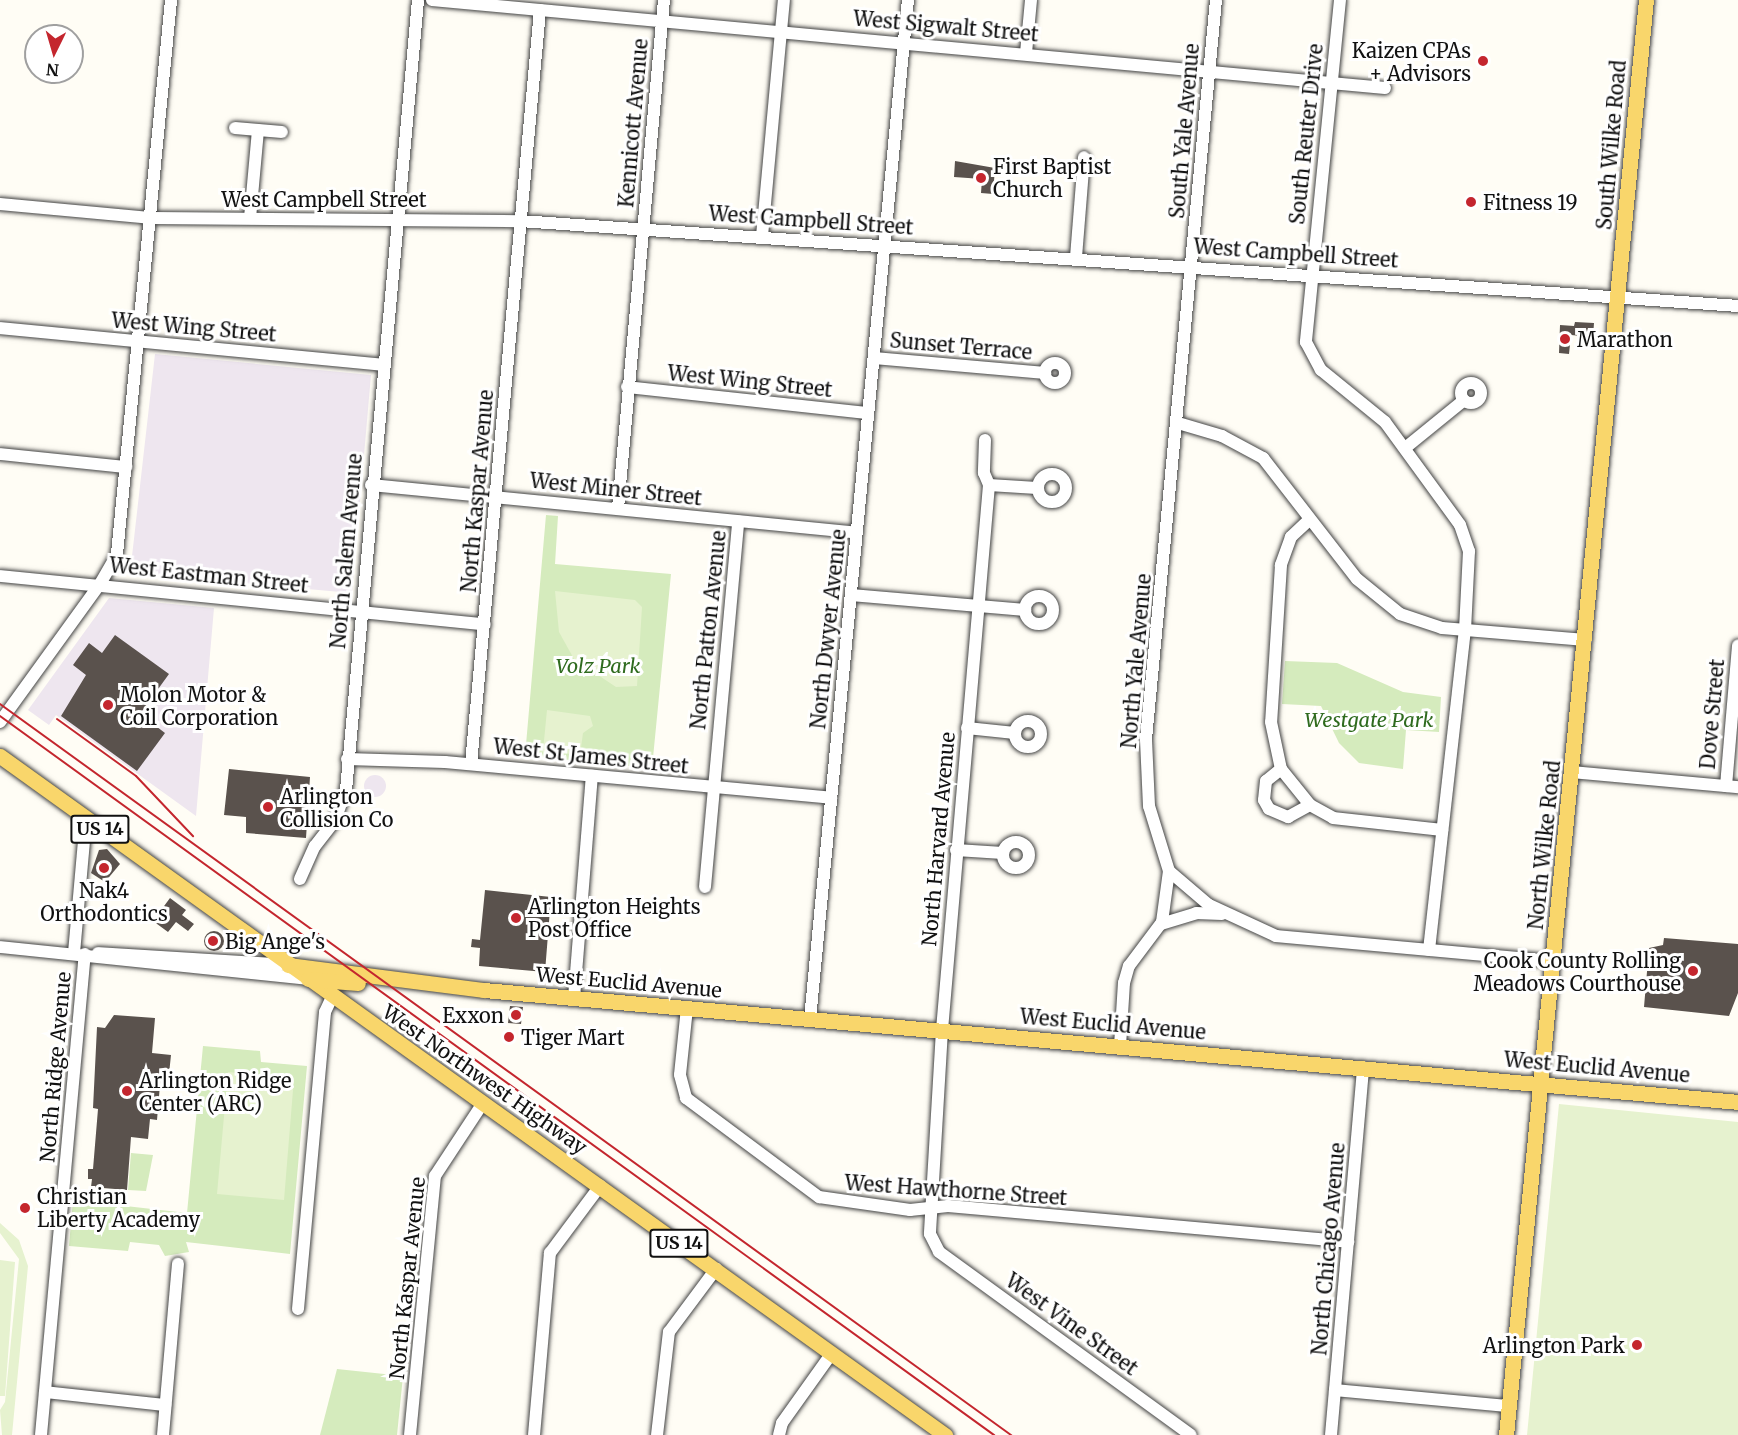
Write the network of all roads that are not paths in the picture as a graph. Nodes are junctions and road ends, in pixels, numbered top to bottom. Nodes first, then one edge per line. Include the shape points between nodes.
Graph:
1 (171, 0) edge
2 (418, 0) edge
3 (432, 0) edge
4 (664, 0) edge
5 (784, 0) edge
6 (908, 0) edge
7 (1030, 0) edge
8 (1216, 0) edge
9 (1340, 0) edge
10 (1646, 0) edge
11 (500, 3) edge
12 (540, 10) junction
13 (662, 21) junction
14 (781, 32) junction
15 (904, 42) junction
16 (1026, 53) junction
17 (1210, 70) junction
18 (1331, 82) junction
19 (1385, 88) dead end
20 (235, 128) dead end
21 (258, 130) junction
22 (282, 132) dead end
23 (1084, 157) dead end
24 (0, 204) edge
25 (397, 217) junction
26 (152, 218) junction
27 (250, 218) junction
28 (520, 221) junction
29 (642, 229) junction
30 (762, 236) junction
31 (885, 244) junction
32 (1076, 257) junction
33 (1191, 266) junction
34 (1311, 273) junction
35 (1618, 295) junction
36 (1738, 306) edge
37 (0, 328) edge
38 (141, 341) junction
39 (874, 358) junction
40 (384, 364) junction
41 (1045, 373) dead end
42 (627, 387) junction
43 (1464, 400) dead end
44 (868, 412) junction
45 (1178, 423) junction
46 (985, 440) dead end
47 (1405, 448) junction
48 (0, 454) edge
49 (126, 467) junction
50 (371, 486) junction
51 (989, 486) junction
52 (1038, 488) dead end
53 (496, 496) junction
54 (618, 508) junction
55 (1309, 520) junction
56 (738, 521) junction
57 (857, 533) junction
58 (0, 576) edge
59 (100, 584) junction
60 (851, 595) junction
61 (976, 606) junction
62 (1025, 610) dead end
63 (360, 612) junction
64 (485, 624) junction
65 (1465, 630) junction
66 (1585, 640) junction
67 (1738, 646) edge
68 (0, 722) edge
69 (967, 728) junction
70 (1015, 733) dead end
71 (0, 756) edge
72 (347, 759) junction
73 (471, 764) junction
74 (1281, 769) junction
75 (1572, 772) junction
76 (592, 776) junction
77 (1732, 786) edge
78 (712, 788) junction
79 (831, 798) junction
80 (1310, 805) junction
81 (86, 819) junction
82 (1442, 830) junction
83 (956, 850) junction
84 (1003, 853) dead end
85 (1169, 871) junction
86 (300, 879) dead end
87 (705, 887) dead end
88 (1229, 915) junction
89 (1161, 924) junction
90 (0, 947) edge
91 (1429, 950) junction
92 (79, 954) junction
93 (1553, 961) junction
94 (288, 965) junction
95 (308, 979) junction
96 (365, 983) junction
97 (484, 990) junction
98 (332, 997) junction
99 (574, 998) junction
100 (687, 1008) junction
101 (361, 1017) junction
102 (810, 1019) junction
103 (942, 1030) junction
104 (1120, 1046) junction
105 (1363, 1067) junction
106 (1541, 1082) junction
107 (1738, 1102) edge
108 (483, 1103) junction
109 (600, 1186) junction
110 (929, 1209) junction
111 (932, 1242) joint
112 (1348, 1242) junction
113 (178, 1264) dead end
114 (716, 1269) junction
115 (298, 1309) dead end
116 (832, 1353) junction
117 (1335, 1390) junction
118 (45, 1392) junction
119 (165, 1405) junction
120 (1509, 1406) junction
121 (941, 1434) edge
122 (41, 1435) edge
123 (163, 1435) edge
124 (410, 1435) edge
125 (534, 1435) edge
126 (657, 1435) edge
127 (779, 1435) edge
128 (1191, 1435) edge
129 (1331, 1435) edge
130 (1506, 1435) edge

1 - 26 street
2 - 25 street, North Salem Avenue
3 - 11 street, West Sigwalt Street
4 - 13 street, Kennicott Avenue
5 - 14 street
6 - 15 street, North Dwyer Avenue
7 - 16 street
8 - 17 street, South Yale Avenue
9 - 18 street, South Reuter Drive
10 - 35 main road, South Wilke Road
11 - 12 street, West Sigwalt Street
12 - 13 street, West Sigwalt Street
12 - 28 street, North Kaspar Avenue
13 - 14 street, West Sigwalt Street
13 - 29 street, Kennicott Avenue
14 - 15 street, West Sigwalt Street
14 - 30 street
15 - 16 street, West Sigwalt Street
15 - 31 street, North Dwyer Avenue
16 - 17 street, West Sigwalt Street
17 - 18 street, West Sigwalt Street
17 - 33 street, South Yale Avenue
18 - 19 street, West Sigwalt Street
18 - 34 street, South Reuter Drive
20 - 21 street
21 - 22 street
21 - 27 street
23 - 32 street
24 - 26 street, West Campbell Street
25 - 27 street, West Campbell Street
25 - 28 street, West Campbell Street
25 - 40 street, North Salem Avenue
26 - 27 street, West Campbell Street
26 - 38 street
28 - 29 street, West Campbell Street
28 - 53 street, North Kaspar Avenue
29 - 30 street, West Campbell Street
29 - 42 street, Kennicott Avenue
30 - 31 street, West Campbell Street
31 - 32 street, West Campbell Street
31 - 39 street, North Dwyer Avenue
32 - 33 street, West Campbell Street
33 - 34 street, West Campbell Street
33 - 45 street, North Yale Avenue
34 - 35 street, West Campbell Street
34 - 47 street, South Reuter Drive via 1305,328 1311,358 1385,422
35 - 36 street, West Campbell Street
35 - 66 main road, North Wilke Road
37 - 38 street, West Wing Street
38 - 40 street, West Wing Street
38 - 49 street
39 - 41 street, Sunset Terrace
39 - 44 street, North Dwyer Avenue
40 - 50 street, North Salem Avenue
42 - 44 street, West Wing Street
42 - 54 street, Kennicott Avenue
43 - 47 street
44 - 57 street, North Dwyer Avenue
45 - 55 street via 1222,436 1263,458
45 - 85 street, North Yale Avenue via 1146,739 1149,806
46 - 51 street, North Harvard Avenue via 984,473
47 - 65 street, South Reuter Drive via 1465,538 1469,551
48 - 49 street
49 - 59 street via 118,548
50 - 53 street, West Miner Street
50 - 63 street, North Salem Avenue
51 - 52 street
51 - 61 street, North Harvard Avenue
53 - 54 street, West Miner Street
53 - 64 street, North Kaspar Avenue
54 - 56 street, West Miner Street
55 - 65 street via 1357,579 1400,614
55 - 74 street via 1291,537 1281,565 1270,722
56 - 57 street, West Miner Street
56 - 78 street, North Patton Avenue
57 - 60 street, North Dwyer Avenue
58 - 59 street, West Eastman Street
59 - 63 street, West Eastman Street
59 - 68 street
60 - 61 street
60 - 79 street, North Dwyer Avenue
61 - 62 street
61 - 69 street, North Harvard Avenue
63 - 64 street, West Eastman Street
63 - 72 street, North Salem Avenue
64 - 73 street, North Kaspar Avenue
65 - 66 street
65 - 82 street, South Reuter Drive
66 - 75 main road, North Wilke Road
67 - 77 street, Dove Street
69 - 70 street
69 - 83 street, North Harvard Avenue
71 - 81 main road, West Northwest Highway / US 14
72 - 73 street, West St James Street
72 - 86 street, North Salem Avenue via 344,801
73 - 76 street, West St James Street
74 - 80 street
74 - 80 street via 1266,781 1264,800 1269,809 1288,817
75 - 77 street
75 - 93 main road, North Wilke Road
76 - 78 street, West St James Street
76 - 99 street
78 - 79 street, West St James Street
78 - 87 street, North Patton Avenue
79 - 102 street, North Dwyer Avenue
80 - 82 street via 1350,823
81 - 92 street, North Ridge Avenue
81 - 94 main road, West Northwest Highway / US 14
82 - 91 street, South Reuter Drive
83 - 84 street
83 - 103 street, North Harvard Avenue
85 - 88 street
85 - 89 street, North Yale Avenue
88 - 89 street via 1196,914
88 - 91 street via 1276,936
89 - 104 street, North Yale Avenue via 1129,966
90 - 92 street, West Euclid Avenue
91 - 93 street
92 - 94 street, West Euclid Avenue via 120,952
92 - 95 street, West Euclid Avenue via 111,961
92 - 118 street, North Ridge Avenue
93 - 106 main road, North Wilke Road
94 - 95 main road, West Northwest Highway / US 14
94 - 97 main road, West Euclid Avenue
95 - 96 main road, West Euclid Avenue
95 - 98 main road, West Northwest Highway / US 14
96 - 97 main road, West Euclid Avenue
96 - 101 main road via 353,994
97 - 99 main road, West Euclid Avenue
98 - 101 main road, West Northwest Highway / US 14
98 - 115 street via 325,1012
99 - 100 main road, West Euclid Avenue
100 - 102 main road, West Euclid Avenue
100 - 110 street, West Hawthorne Street via 680,1075 691,1104 819,1197 910,1210
101 - 108 main road, West Northwest Highway / US 14
102 - 103 main road, West Euclid Avenue
103 - 104 main road, West Euclid Avenue
103 - 110 street, North Harvard Avenue
104 - 105 main road, West Euclid Avenue
105 - 106 main road, West Euclid Avenue
105 - 112 street, North Chicago Avenue
106 - 107 main road, West Euclid Avenue
106 - 120 main road, North Wilke Road
108 - 109 main road, West Northwest Highway / US 14
108 - 124 street, North Kaspar Avenue via 435,1176
109 - 114 main road, West Northwest Highway / US 14
109 - 125 street via 550,1253
110 - 111 street, North Harvard Avenue
110 - 112 street, West Hawthorne Street
111 - 128 street, West Vine Street via 939,1252
112 - 117 street, North Chicago Avenue
113 - 119 street
114 - 116 main road, West Northwest Highway / US 14
114 - 126 street via 669,1332
116 - 121 main road, West Northwest Highway / US 14
116 - 127 street via 782,1423
117 - 120 street
117 - 129 street, North Chicago Avenue
118 - 119 street
118 - 122 street, North Ridge Avenue
119 - 123 street
120 - 130 main road, North Wilke Road

